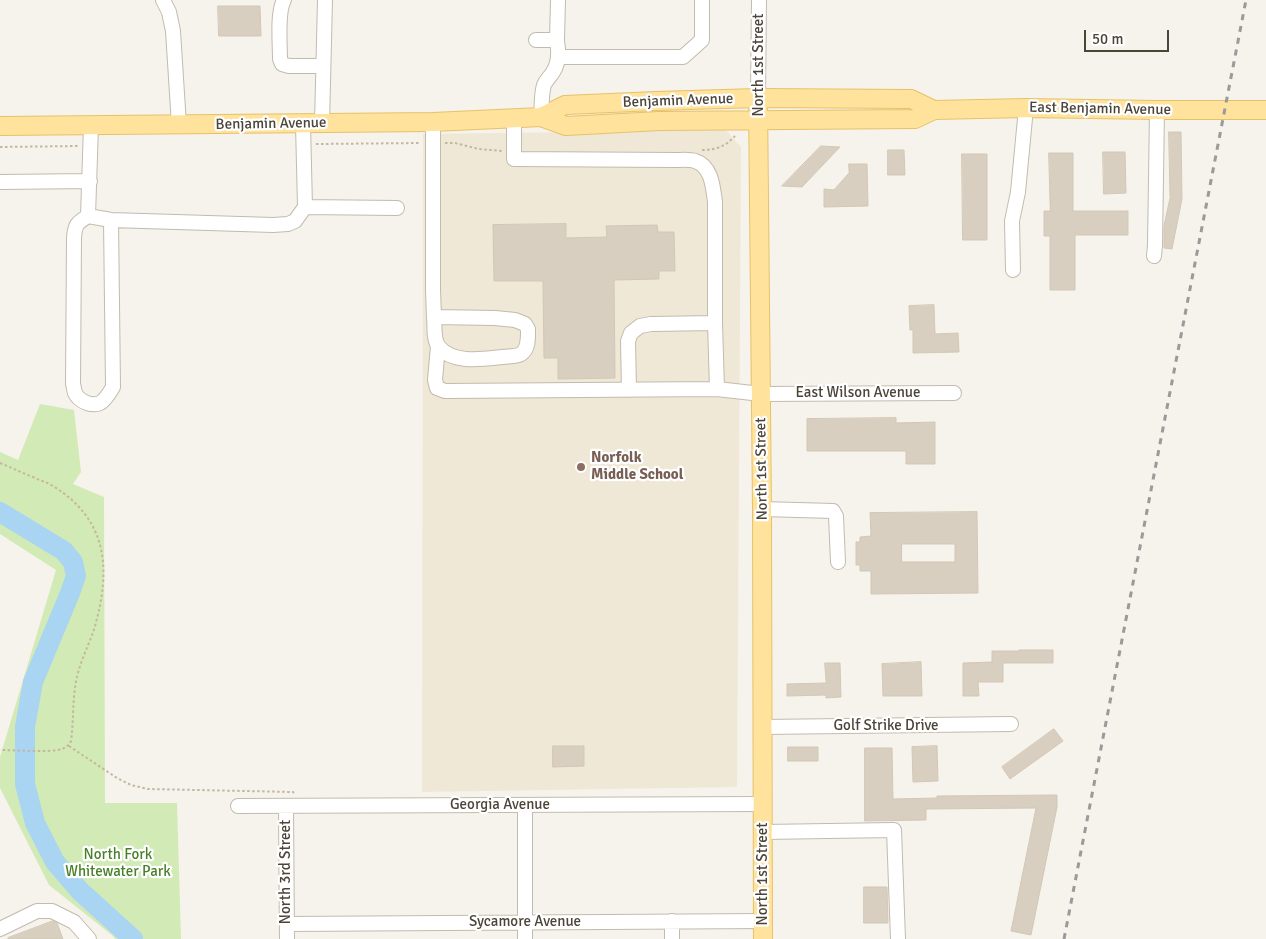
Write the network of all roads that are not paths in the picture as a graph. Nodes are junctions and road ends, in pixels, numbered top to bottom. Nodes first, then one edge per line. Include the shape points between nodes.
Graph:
1 (163, 0) edge
2 (284, 0) edge
3 (325, 0) edge
4 (558, 0) edge
5 (702, 0) edge
6 (759, 0) edge
7 (536, 40) dead end
8 (557, 41) junction
9 (558, 57) junction
10 (323, 66) junction
11 (758, 98) junction
12 (1026, 108) junction
13 (934, 110) junction
14 (1157, 110) junction
15 (1266, 110) edge
16 (541, 118) junction
17 (514, 119) junction
18 (758, 120) junction
19 (433, 122) junction
20 (303, 124) junction
21 (322, 124) junction
22 (179, 125) junction
23 (0, 126) edge
24 (91, 126) junction
25 (90, 180) junction
26 (0, 182) edge
27 (305, 207) junction
28 (397, 208) dead end
29 (88, 216) junction
30 (111, 220) junction
31 (1154, 256) dead end
32 (1013, 270) dead end
33 (434, 317) junction
34 (714, 323) junction
35 (438, 346) junction
36 (717, 389) junction
37 (629, 390) junction
38 (954, 393) dead end
39 (761, 394) junction
40 (762, 509) junction
41 (838, 562) dead end
42 (1011, 724) dead end
43 (762, 727) junction
44 (762, 804) junction
45 (525, 805) junction
46 (238, 806) dead end
47 (291, 806) junction
48 (762, 832) junction
49 (672, 921) junction
50 (763, 921) junction
51 (524, 922) junction
52 (287, 924) junction
53 (0, 929) edge
54 (89, 939) edge
55 (287, 939) edge
56 (525, 939) edge
57 (672, 939) edge
58 (763, 939) edge
59 (898, 939) edge

1 - 22 street via 173,31
2 - 10 street via 280,21 282,64
3 - 10 street
4 - 8 street
5 - 9 street via 702,40 683,57
6 - 11 street, North 1st Street
7 - 8 street
8 - 9 street
9 - 16 street via 554,70 544,83
10 - 21 street
11 - 13 main road, East Benjamin Avenue via 911,99
11 - 16 main road, Benjamin Avenue via 565,105
11 - 18 main road, North 1st Street
12 - 13 main road, East Benjamin Avenue
12 - 14 main road, East Benjamin Avenue
12 - 32 street via 1012,222
13 - 18 main road, East Benjamin Avenue via 915,119
14 - 15 main road, East Benjamin Avenue
14 - 31 street
16 - 17 main road, Benjamin Avenue
16 - 18 main road, Benjamin Avenue via 566,126
17 - 19 main road, Benjamin Avenue
17 - 34 street via 514,159 694,160 704,165 713,184 715,202
18 - 39 main road, North 1st Street
19 - 21 main road, Benjamin Avenue
19 - 33 street
20 - 21 main road, Benjamin Avenue
20 - 22 main road, Benjamin Avenue
20 - 27 street
22 - 24 main road, Benjamin Avenue
23 - 24 main road, Benjamin Avenue
24 - 25 street
25 - 26 street
25 - 29 street
27 - 28 street
27 - 30 street via 295,221 288,224
29 - 30 street
29 - 30 street via 78,222 74,230 73,384 75,393 89,404 100,403 113,387
33 - 35 street
33 - 35 street via 514,320 525,324 528,329 527,346 522,354 516,356 468,359 454,357
34 - 36 street
34 - 37 street via 640,326 628,341
35 - 37 street, East Wilson Avenue via 435,380 437,388 445,391
36 - 37 street, East Wilson Avenue
36 - 39 street, East Wilson Avenue
38 - 39 street, East Wilson Avenue
39 - 40 main road, North 1st Street
40 - 41 street via 833,511
40 - 43 main road, North 1st Street
42 - 43 street, Golf Strike Drive
43 - 44 main road, North 1st Street
44 - 45 street, Georgia Avenue
44 - 48 main road, North 1st Street
45 - 47 street, Georgia Avenue
45 - 51 street
46 - 47 street, Georgia Avenue
47 - 52 street, North 3rd Street
48 - 50 main road, North 1st Street
48 - 59 street via 894,830
49 - 50 street, Sycamore Avenue
49 - 51 street, Sycamore Avenue
49 - 57 street
50 - 58 main road, North 1st Street
51 - 52 street, Sycamore Avenue
51 - 56 street
52 - 55 street, North 3rd Street
53 - 54 street via 37,911 52,911 74,922

